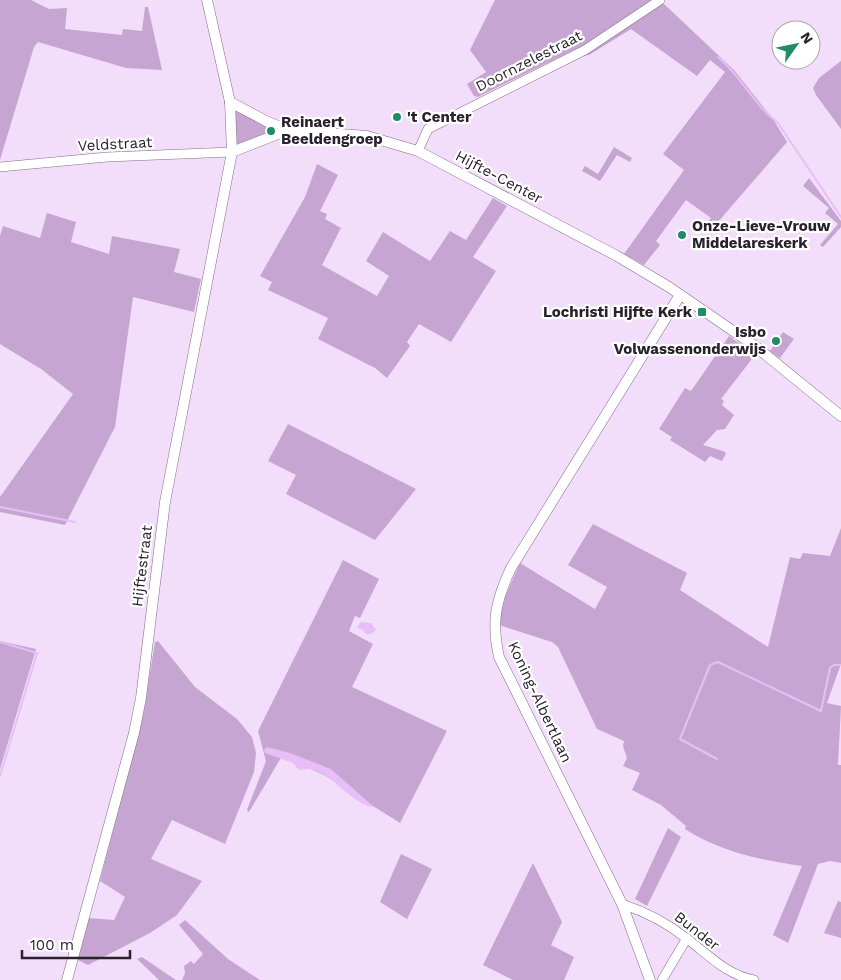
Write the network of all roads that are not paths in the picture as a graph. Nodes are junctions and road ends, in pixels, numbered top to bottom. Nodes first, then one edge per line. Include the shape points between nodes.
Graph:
1 (207, 0) edge
2 (660, 0) edge
3 (230, 102) junction
4 (288, 130) junction
5 (418, 151) junction
6 (232, 152) junction
7 (0, 166) edge
8 (680, 295) junction
9 (841, 416) edge
10 (622, 904) junction
11 (687, 938) junction
12 (67, 980) edge
13 (650, 980) edge
14 (662, 980) edge
15 (754, 980) edge

1 - 3 street, Hijftestraat
2 - 5 street, Doornzelestraat via 585,50 428,129
3 - 4 street, Hijfte-Center
3 - 6 street, Hijftestraat
4 - 5 street, Hijfte-Center via 367,136
4 - 6 street, Hijfte-Center
5 - 8 street, Hijfte-Center via 617,256
6 - 7 street, Veldstraat via 107,157
6 - 12 street, Hijftestraat via 165,502 141,698
8 - 9 street, Hijfte-Center via 755,346
8 - 10 street, Koning-Albertlaan via 511,568 496,608 494,636 499,657
10 - 11 street, Bunder via 657,917
10 - 13 street, Koning-Albertlaan
11 - 14 street
11 - 15 street, Bunder via 731,974

